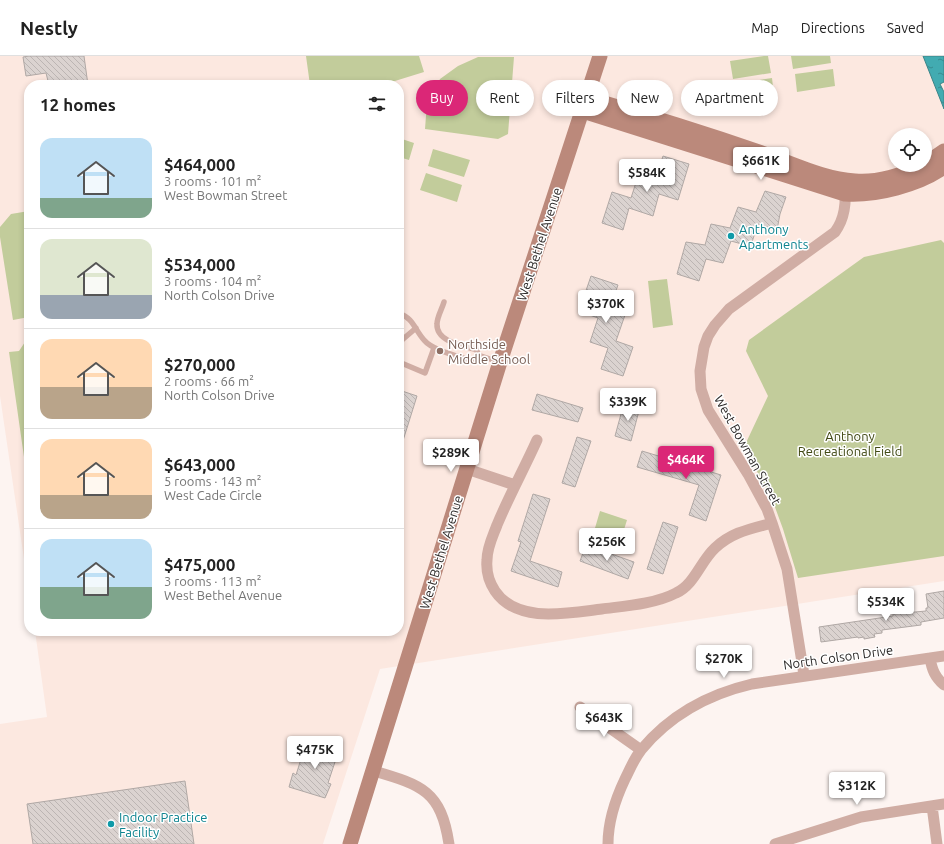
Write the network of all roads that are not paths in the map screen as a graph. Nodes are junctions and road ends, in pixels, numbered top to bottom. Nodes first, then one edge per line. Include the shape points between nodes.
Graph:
1 (600, 56) edge
2 (593, 80) edge
3 (609, 113) edge
4 (581, 116) edge
5 (944, 151) edge
6 (932, 166) edge
7 (924, 172) edge
8 (845, 187) junction
9 (444, 302) dead end
10 (404, 315) edge
11 (416, 328) junction
12 (404, 338) edge
13 (434, 348) junction
14 (478, 355) junction
15 (500, 362) junction
16 (404, 364) edge
17 (537, 440) dead end
18 (467, 469) junction
19 (515, 485) junction
20 (772, 523) junction
21 (944, 656) edge
22 (930, 658) junction
23 (804, 675) junction
24 (944, 684) edge
25 (580, 707) dead end
26 (641, 750) junction
27 (374, 771) junction
28 (944, 804) edge
29 (932, 806) junction
30 (350, 844) edge
31 (449, 844) edge
32 (608, 844) edge
33 (776, 844) edge
34 (937, 844) edge

1 - 2 main road, West Bethel Avenue
3 - 8 main road
4 - 15 main road, West Bethel Avenue
5 - 6 main road
7 - 8 main road via 907,185 878,192 857,195
8 - 20 street, West Bowman Street via 844,213 835,232 729,309 708,336 703,353 700,381 703,398 748,474
9 - 14 lane via 437,324 438,333 444,338 477,350
10 - 11 lane
11 - 12 lane
11 - 13 lane via 424,340
13 - 14 lane via 473,360
13 - 16 lane via 425,373
14 - 15 lane
15 - 18 main road, West Bethel Avenue
17 - 19 street
18 - 19 street
18 - 27 main road, West Bethel Avenue
19 - 20 street via 490,543 486,557 488,573 494,590 505,603 518,610 532,613 633,605 675,594 692,581 714,549 731,535
20 - 23 street, West Bowman Street via 787,569
21 - 22 street, North Colson Drive
22 - 23 street, North Colson Drive
22 - 24 street via 935,676
23 - 26 street, North Colson Drive via 733,688 715,695 682,712
25 - 26 street
26 - 32 street, North Colson Drive via 614,806
27 - 30 main road, West Bethel Avenue
27 - 31 street via 410,782 431,796 445,820
28 - 29 street
29 - 33 street via 861,817
29 - 34 street

